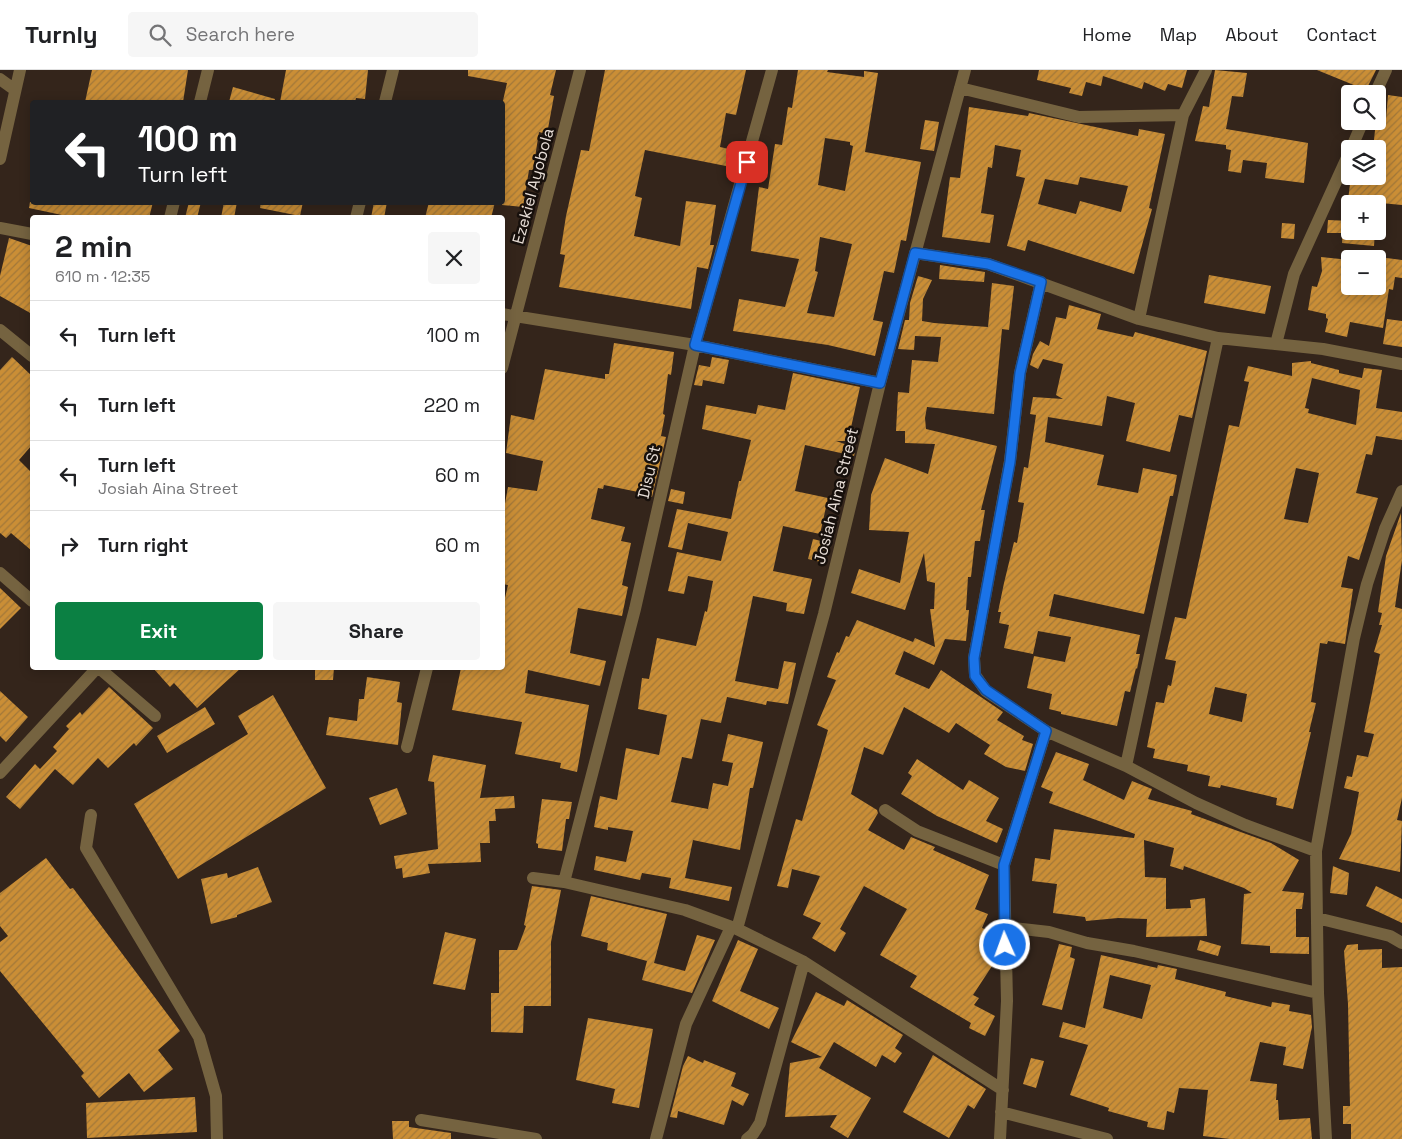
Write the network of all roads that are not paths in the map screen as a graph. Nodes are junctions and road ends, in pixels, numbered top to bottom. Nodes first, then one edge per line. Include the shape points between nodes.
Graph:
1 (20, 70) edge
2 (208, 70) edge
3 (393, 70) edge
4 (580, 70) edge
5 (772, 70) edge
6 (965, 70) edge
7 (1206, 70) edge
8 (1386, 70) edge
9 (0, 79) edge
10 (1379, 85) edge
11 (960, 88) junction
12 (15, 90) junction
13 (200, 100) edge
14 (386, 100) edge
15 (1183, 115) junction
16 (0, 159) edge
17 (1341, 170) edge
18 (0, 228) edge
19 (30, 234) edge
20 (915, 253) junction
21 (1041, 282) junction
22 (505, 314) edge
23 (515, 316) junction
24 (1139, 319) junction
25 (0, 330) edge
26 (1218, 338) junction
27 (1276, 344) junction
28 (695, 345) junction
29 (30, 354) edge
30 (505, 356) edge
31 (1402, 364) edge
32 (880, 383) junction
33 (1402, 491) edge
34 (0, 573) edge
35 (30, 599) edge
36 (96, 670) edge
37 (100, 670) edge
38 (426, 670) edge
39 (155, 716) dead end
40 (1046, 731) junction
41 (407, 747) dead end
42 (1126, 766) junction
43 (0, 773) edge
44 (885, 810) dead end
45 (91, 815) dead end
46 (1316, 850) junction
47 (1004, 865) junction
48 (533, 878) dead end
49 (564, 882) junction
50 (1317, 918) junction
51 (1004, 927) junction
52 (734, 928) junction
53 (1402, 943) edge
54 (804, 962) junction
55 (1318, 993) junction
56 (1003, 1090) junction
57 (1001, 1112) junction
58 (421, 1120) dead end
59 (217, 1139) edge
60 (536, 1139) edge
61 (656, 1139) edge
62 (747, 1139) edge
63 (1000, 1139) edge
64 (1107, 1139) edge
65 (1326, 1139) edge

1 - 12 street
2 - 13 street
3 - 14 street
4 - 23 street, Ezekiel Ayobola
5 - 28 street, Disu St
6 - 11 street, Josiah Aina Street
7 - 15 street
8 - 10 street
9 - 12 street
11 - 15 street via 1079,118
11 - 20 street, Josiah Aina Street
12 - 16 street
15 - 24 street
17 - 27 street via 1294,274
18 - 19 street
20 - 21 street via 988,264
20 - 32 street, Josiah Aina Street
21 - 24 street
21 - 40 street via 1020,373 1010,462 974,658 975,676 986,690
22 - 23 street
23 - 28 street
23 - 30 street, Ezekiel Ayobola
24 - 26 street
25 - 29 street
26 - 27 street
26 - 42 street
27 - 31 street
28 - 32 street
28 - 49 street, Disu St via 635,609
32 - 52 street, Josiah Aina Street via 824,614
33 - 46 street via 1385,529 1356,629
34 - 35 street
36 - 43 street
37 - 39 street
38 - 41 street
40 - 42 street
40 - 47 street
42 - 46 street via 1245,825
44 - 47 street via 917,831
45 - 59 street via 86,848 198,1037 216,1096
46 - 50 street
47 - 51 street
48 - 49 street
49 - 52 street via 685,910
50 - 53 street via 1390,936
50 - 55 street
51 - 55 street via 1048,932
51 - 56 street via 1007,1001
52 - 54 street
52 - 61 street, Josiah Aina Street via 686,1024
54 - 56 street
54 - 62 street via 760,1123
55 - 65 street
56 - 57 street
57 - 63 street
57 - 64 street
58 - 60 street

